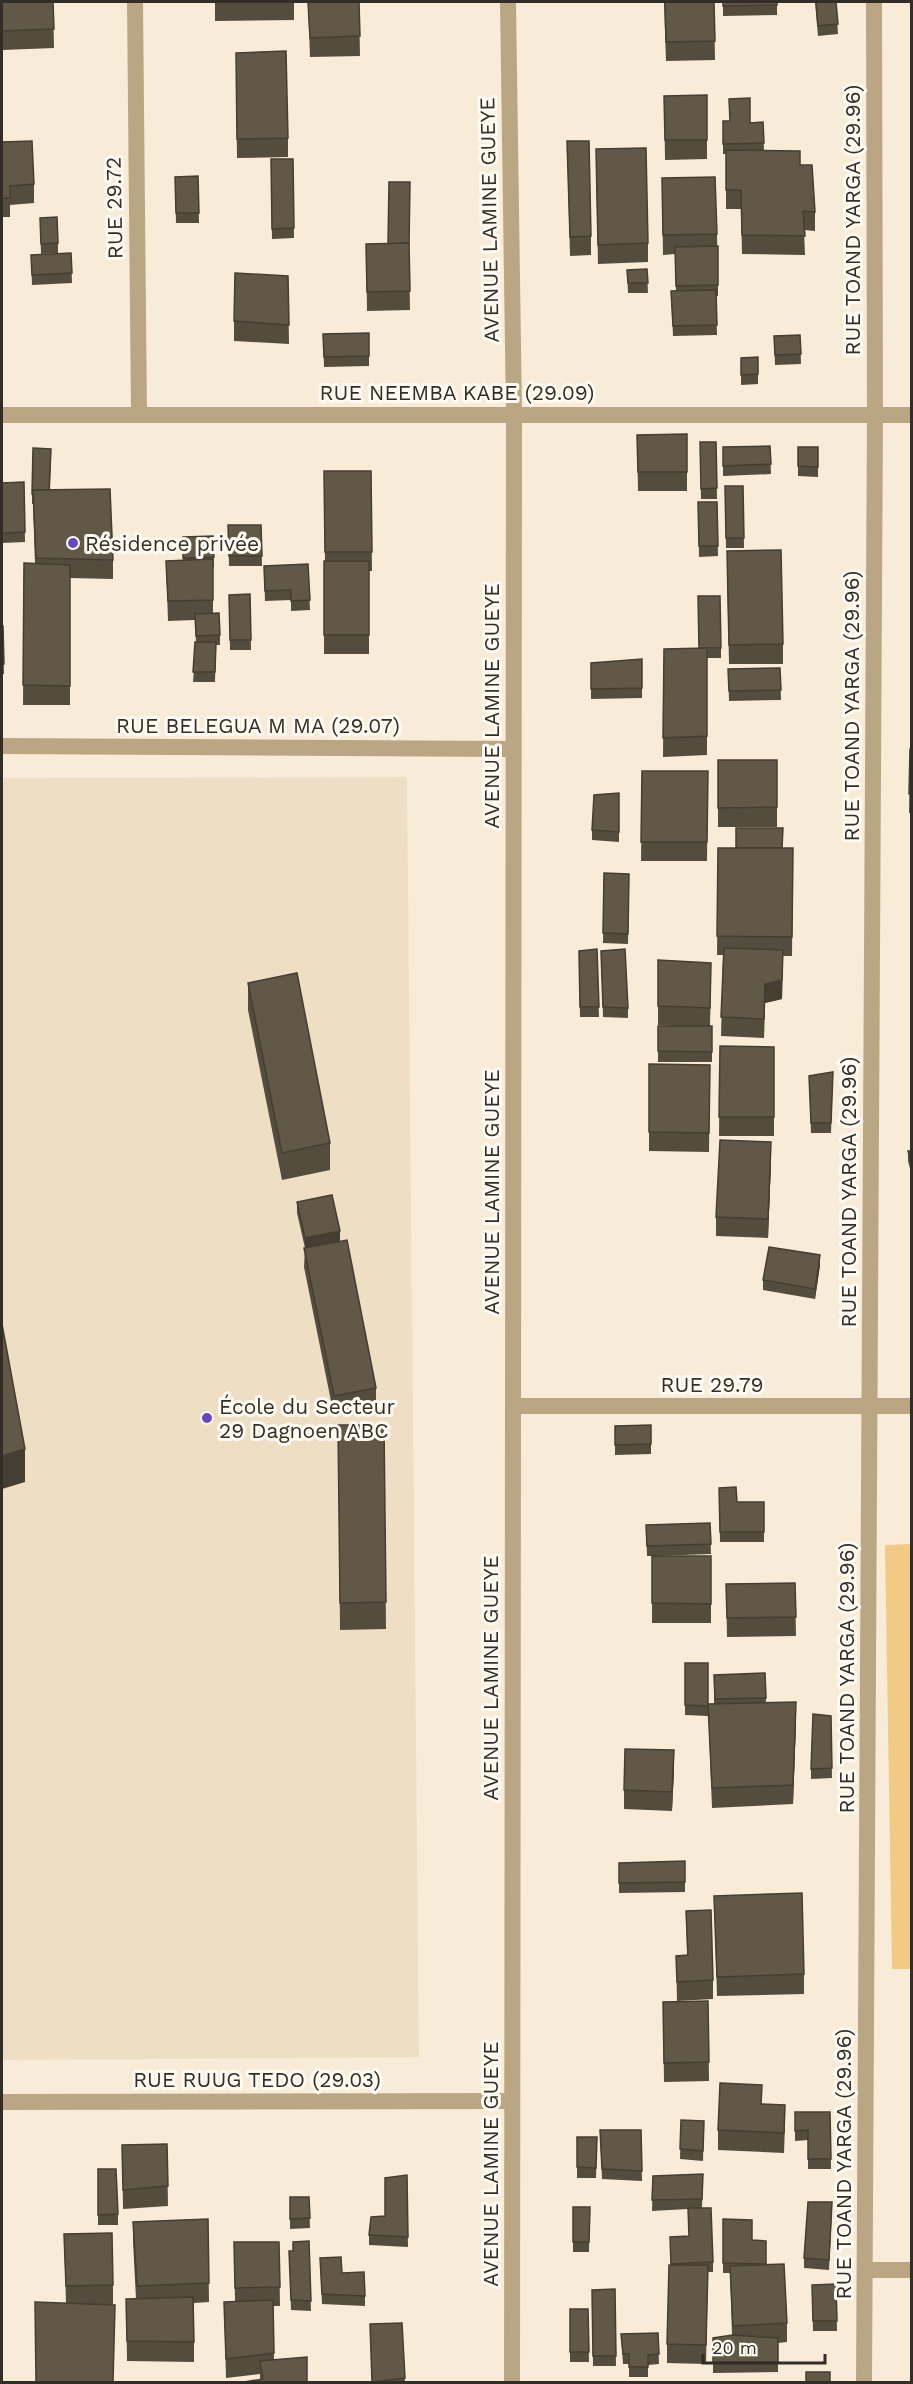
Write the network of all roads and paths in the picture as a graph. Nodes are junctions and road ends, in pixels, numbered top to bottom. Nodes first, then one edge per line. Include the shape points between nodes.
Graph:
1 (135, 2) edge
2 (508, 2) edge
3 (874, 2) edge
4 (2, 415) edge
5 (139, 415) junction
6 (514, 415) junction
7 (875, 415) junction
8 (912, 415) edge
9 (2, 746) edge
10 (513, 749) junction
11 (513, 1406) junction
12 (912, 1406) edge
13 (870, 1407) junction
14 (512, 2101) junction
15 (2, 2102) edge
16 (866, 2270) junction
17 (912, 2270) edge
18 (512, 2382) edge
19 (864, 2382) edge

1 - 5 street, RUE 29.72
2 - 6 street, AVENUE LAMINE GUEYE
3 - 7 street, RUE TOAND YARGA (29.96)
4 - 5 street, RUE NEEMBA KABE (29.09)
5 - 6 street, RUE NEEMBA KABE (29.09)
6 - 7 street, RUE NEEMBA KABE (29.09)
6 - 10 street, AVENUE LAMINE GUEYE
7 - 8 street, RUE NEEMBA KABE (29.09)
7 - 13 street, RUE TOAND YARGA (29.96)
9 - 10 street, RUE BELEGUA M MA (29.07)
10 - 11 street, AVENUE LAMINE GUEYE
11 - 13 street, RUE 29.79
11 - 14 street, AVENUE LAMINE GUEYE
12 - 13 street, RUE 29.79
13 - 16 street, RUE TOAND YARGA (29.96)
14 - 15 street, RUE RUUG TEDO (29.03)
14 - 18 street, AVENUE LAMINE GUEYE
16 - 17 street
16 - 19 street, RUE TOAND YARGA (29.96)

